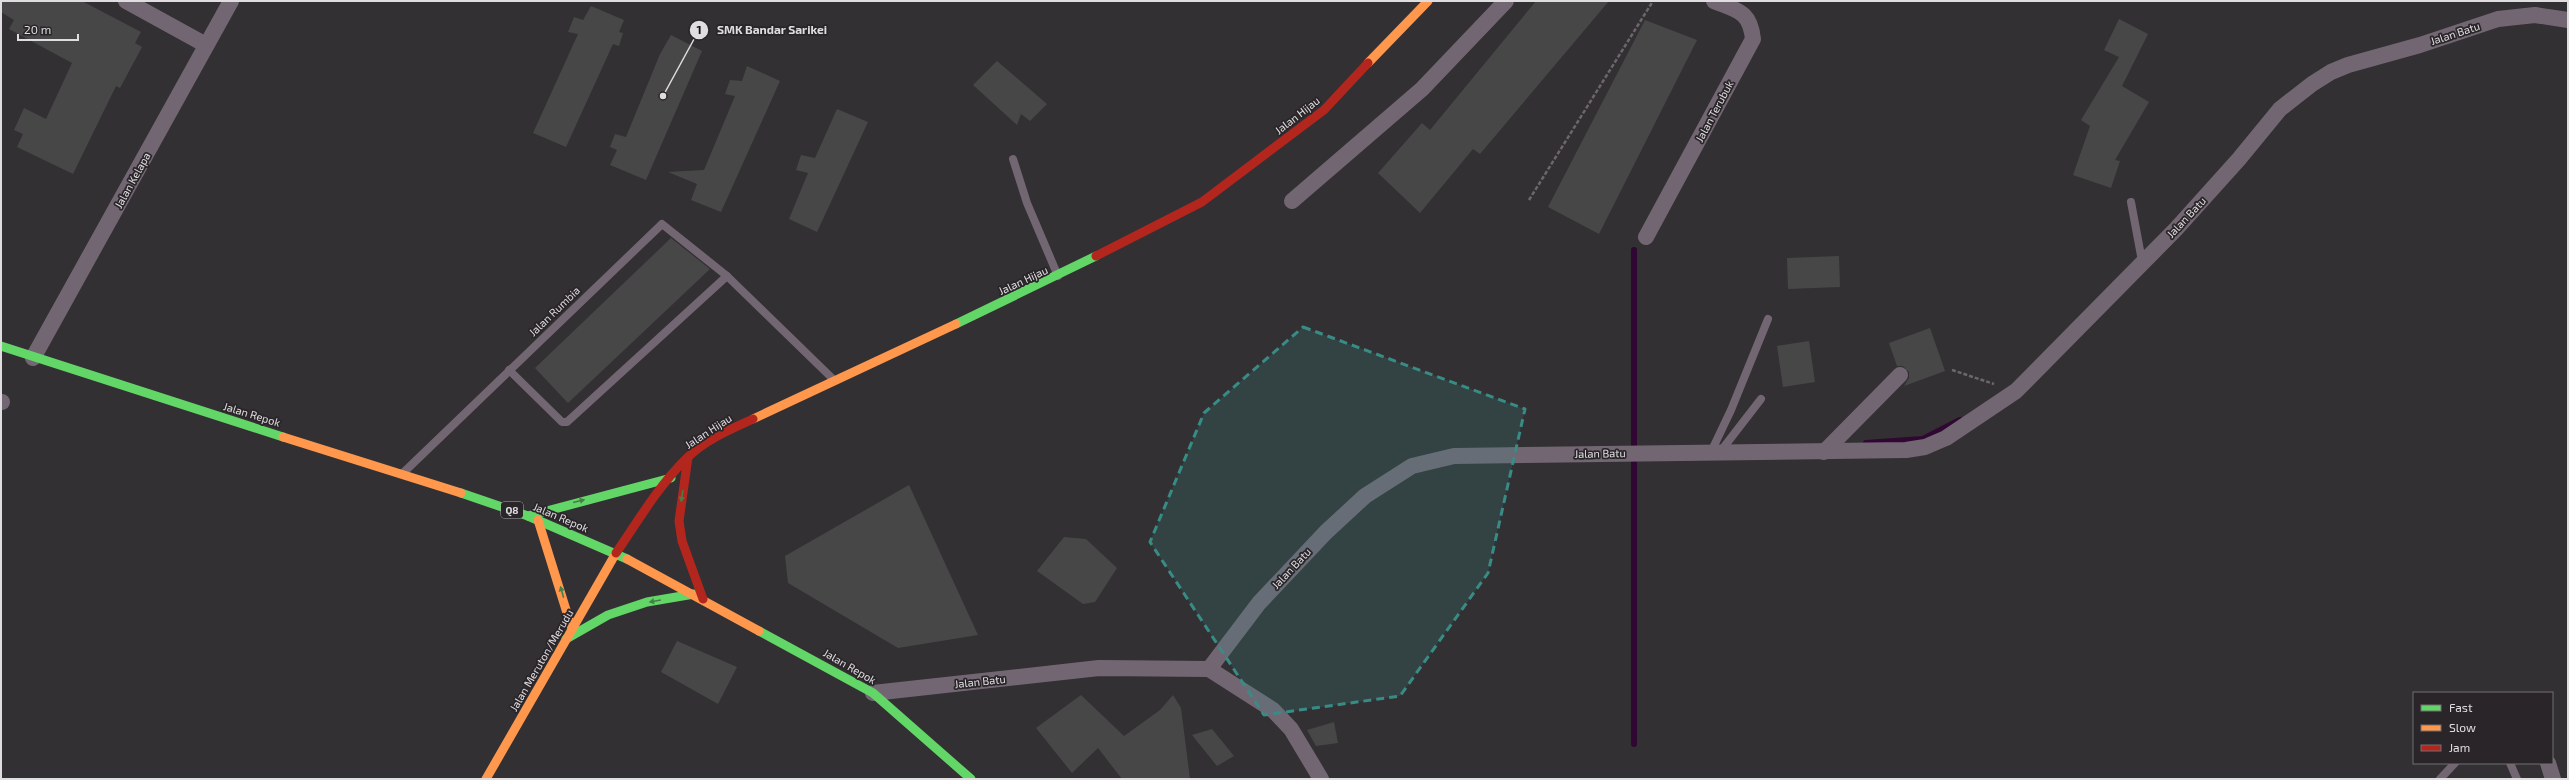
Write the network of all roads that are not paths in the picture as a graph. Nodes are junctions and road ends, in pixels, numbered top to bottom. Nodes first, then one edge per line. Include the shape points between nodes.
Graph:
1 (126, 1) edge
2 (231, 1) edge
3 (1428, 1) edge
4 (1506, 1) edge
5 (1714, 1) edge
6 (2568, 20) edge
7 (206, 45) junction
8 (1013, 159) dead end
9 (1292, 201) dead end
10 (2131, 202) dead end
11 (1646, 237) dead end
12 (2142, 261) junction
13 (727, 276) junction
14 (1058, 276) junction
15 (1768, 319) dead end
16 (1, 346) edge
17 (33, 358) junction
18 (509, 370) junction
19 (1900, 375) dead end
20 (834, 380) junction
21 (1761, 399) dead end
22 (1715, 452) junction
23 (1824, 452) junction
24 (688, 457) junction
25 (402, 473) junction
26 (671, 478) junction
27 (528, 516) junction
28 (538, 520) junction
29 (616, 553) junction
30 (694, 594) junction
31 (703, 599) junction
32 (572, 629) junction
33 (566, 639) junction
34 (1209, 669) junction
35 (873, 693) junction
36 (2454, 764) edge
37 (2510, 764) edge
38 (2548, 764) edge
39 (486, 779) edge
40 (971, 779) edge
41 (1321, 779) edge
42 (2440, 779) edge
43 (2517, 779) edge
44 (2554, 779) edge

1 - 7 street
2 - 7 street, Jalan Kelapa
3 - 14 main road, Jalan Hijau via 1324,110 1202,202
4 - 9 street via 1422,89
5 - 11 street, Jalan Terubuk via 1741,12 1751,23 1753,39
6 - 12 street, Jalan Batu via 2535,15 2498,19 2331,72 2280,109 2240,159 2176,229
7 - 17 street, Jalan Kelapa
8 - 14 lane via 1027,203
10 - 12 lane
12 - 23 street, Jalan Batu via 2016,392 1946,438 1925,447
13 - 18 lane, Jalan Rumbia via 662,224
13 - 18 lane via 567,422 562,422
13 - 20 lane
14 - 20 main road, Jalan Hijau
15 - 22 lane
16 - 17 main road, Jalan Repok / Q8
17 - 25 main road, Jalan Repok / Q8
18 - 25 lane, Jalan Rumbia
19 - 23 street
20 - 24 main road, Jalan Hijau via 725,432
21 - 22 lane
22 - 23 street, Jalan Batu
22 - 34 street, Jalan Batu via 1454,456 1412,466 1365,496 1326,532 1259,603
24 - 26 main road, Jalan Hijau
24 -> 31 main road via 679,521 682,542
25 - 27 main road, Jalan Repok / Q8
27 -> 26 main road
26 - 29 main road, Jalan Hijau via 651,501
27 - 28 main road, Jalan Repok / Q8
28 - 29 main road, Jalan Repok / Q8
32 -> 28 main road
29 - 30 main road, Jalan Repok / Q8
29 - 32 main road, Jalan Meruton/Merudu
30 - 31 main road, Jalan Repok / Q8
30 -> 33 main road via 647,602 608,615
31 - 35 main road, Jalan Repok / Q8
32 - 33 main road, Jalan Meruton/Merudu
33 - 39 main road, Jalan Meruton/Merudu
34 - 35 street, Jalan Batu via 1099,668
34 - 41 street via 1273,710 1291,729
35 - 40 main road, Jalan Repok / Q8
36 - 42 lane
37 - 43 lane
38 - 44 street

